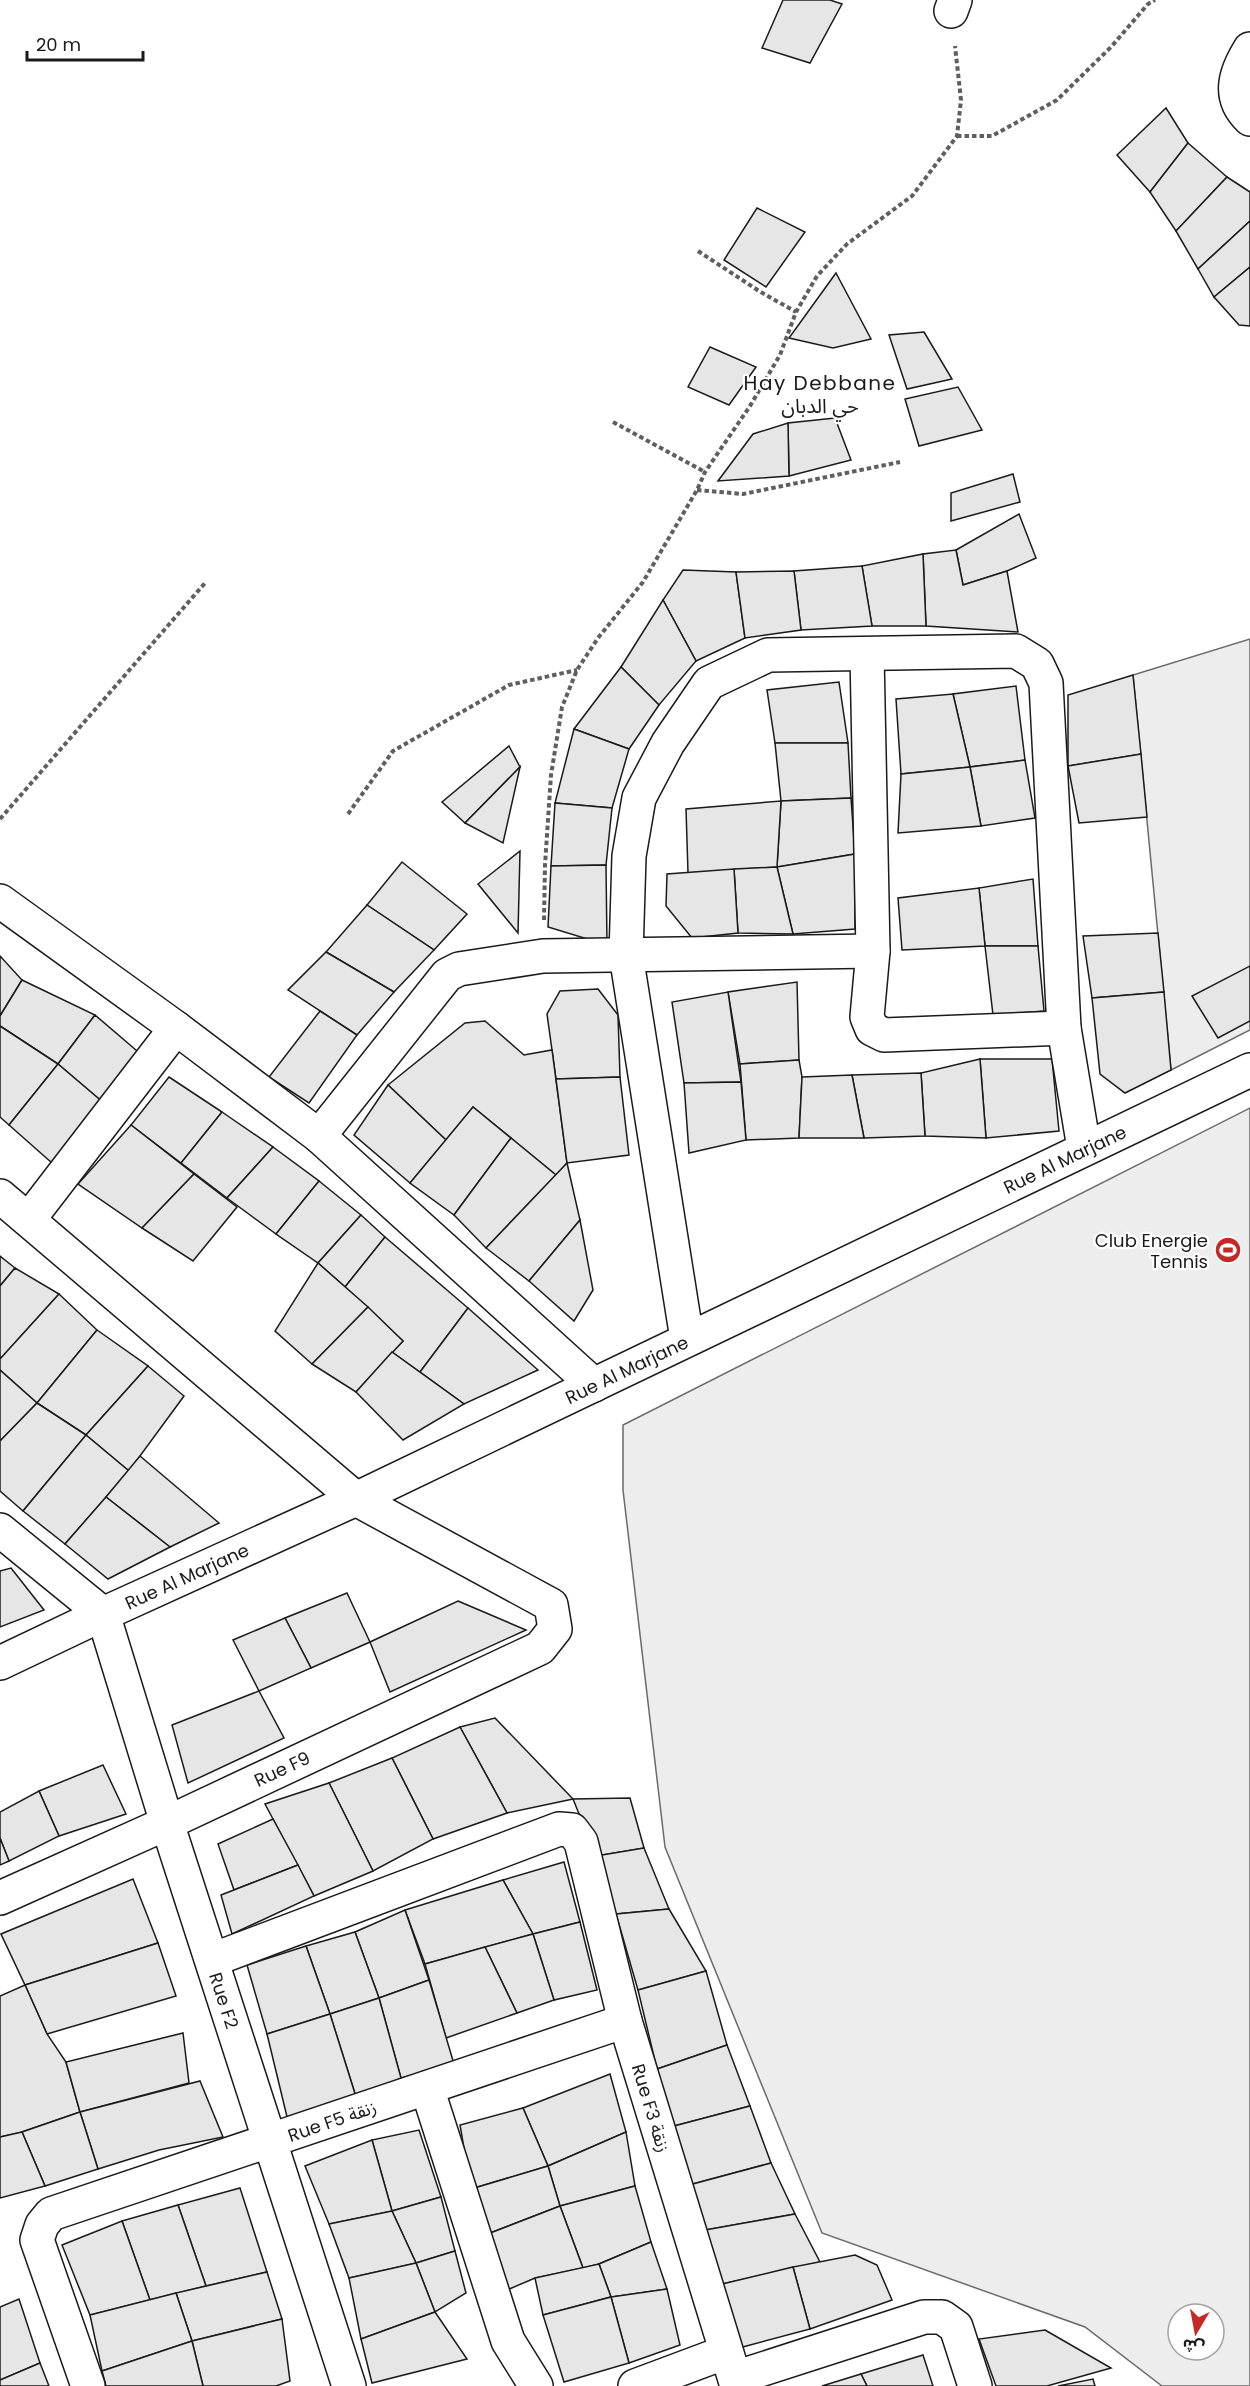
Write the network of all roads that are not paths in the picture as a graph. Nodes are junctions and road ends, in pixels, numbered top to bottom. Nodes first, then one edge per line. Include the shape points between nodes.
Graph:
1 (1250, 49) edge
2 (1250, 119) edge
3 (867, 654) junction
4 (0, 901) edge
5 (873, 951) junction
6 (626, 955) junction
7 (176, 1028) junction
8 (1064, 1028) junction
9 (1250, 1070) edge
10 (319, 1136) junction
11 (1084, 1148) junction
12 (0, 1196) edge
13 (29, 1219) junction
14 (687, 1339) junction
15 (594, 1385) junction
16 (356, 1499) junction
17 (0, 1530) edge
18 (103, 1614) junction
19 (0, 1664) edge
20 (167, 1823) junction
21 (0, 1898) edge
22 (212, 1960) junction
23 (625, 2021) junction
24 (427, 2088) junction
25 (270, 2142) junction
26 (733, 2372) edge
27 (88, 2386) edge
28 (349, 2386) edge
29 (536, 2386) edge
30 (635, 2386) edge
31 (975, 2386) edge

1 - 2 street via 1234,85 1242,111
3 - 5 street
3 - 6 street via 768,655 709,683 668,742 639,798 628,856
3 - 8 street via 1016,651 1037,664 1046,683
4 - 7 street
5 - 6 street
5 - 8 street via 867,1017 872,1029 884,1035
6 - 10 street via 543,956 459,969 447,975
6 - 14 street
7 - 10 street
7 - 13 street
8 - 11 street
9 - 11 street, Rue Al Marjane
10 - 15 street
11 - 14 street, Rue Al Marjane
12 - 13 street
13 - 16 street
14 - 15 street, Rue Al Marjane
15 - 16 street, Rue Al Marjane
16 - 18 street, Rue Al Marjane
16 - 20 street, Rue F9 via 551,1605 555,1629 540,1648
17 - 18 street
18 - 19 street, Rue Al Marjane
18 - 20 street, Rue F2
20 - 21 street, Rue F9
20 - 22 street, Rue F2
22 - 23 street, Rue F3 زنقة via 559,1829 572,1830 581,1842
22 - 25 street, Rue F2
23 - 24 street, Rue F5 زنقة
23 - 26 street, Rue F3 زنقة
24 - 25 street, Rue F5 زنقة
24 - 29 street via 508,2341
25 - 27 street, Rue F5 زنقة via 51,2214 42,2225 37,2240
25 - 28 street, Rue F2
26 - 30 street
26 - 31 street via 924,2317 942,2317 956,2327

